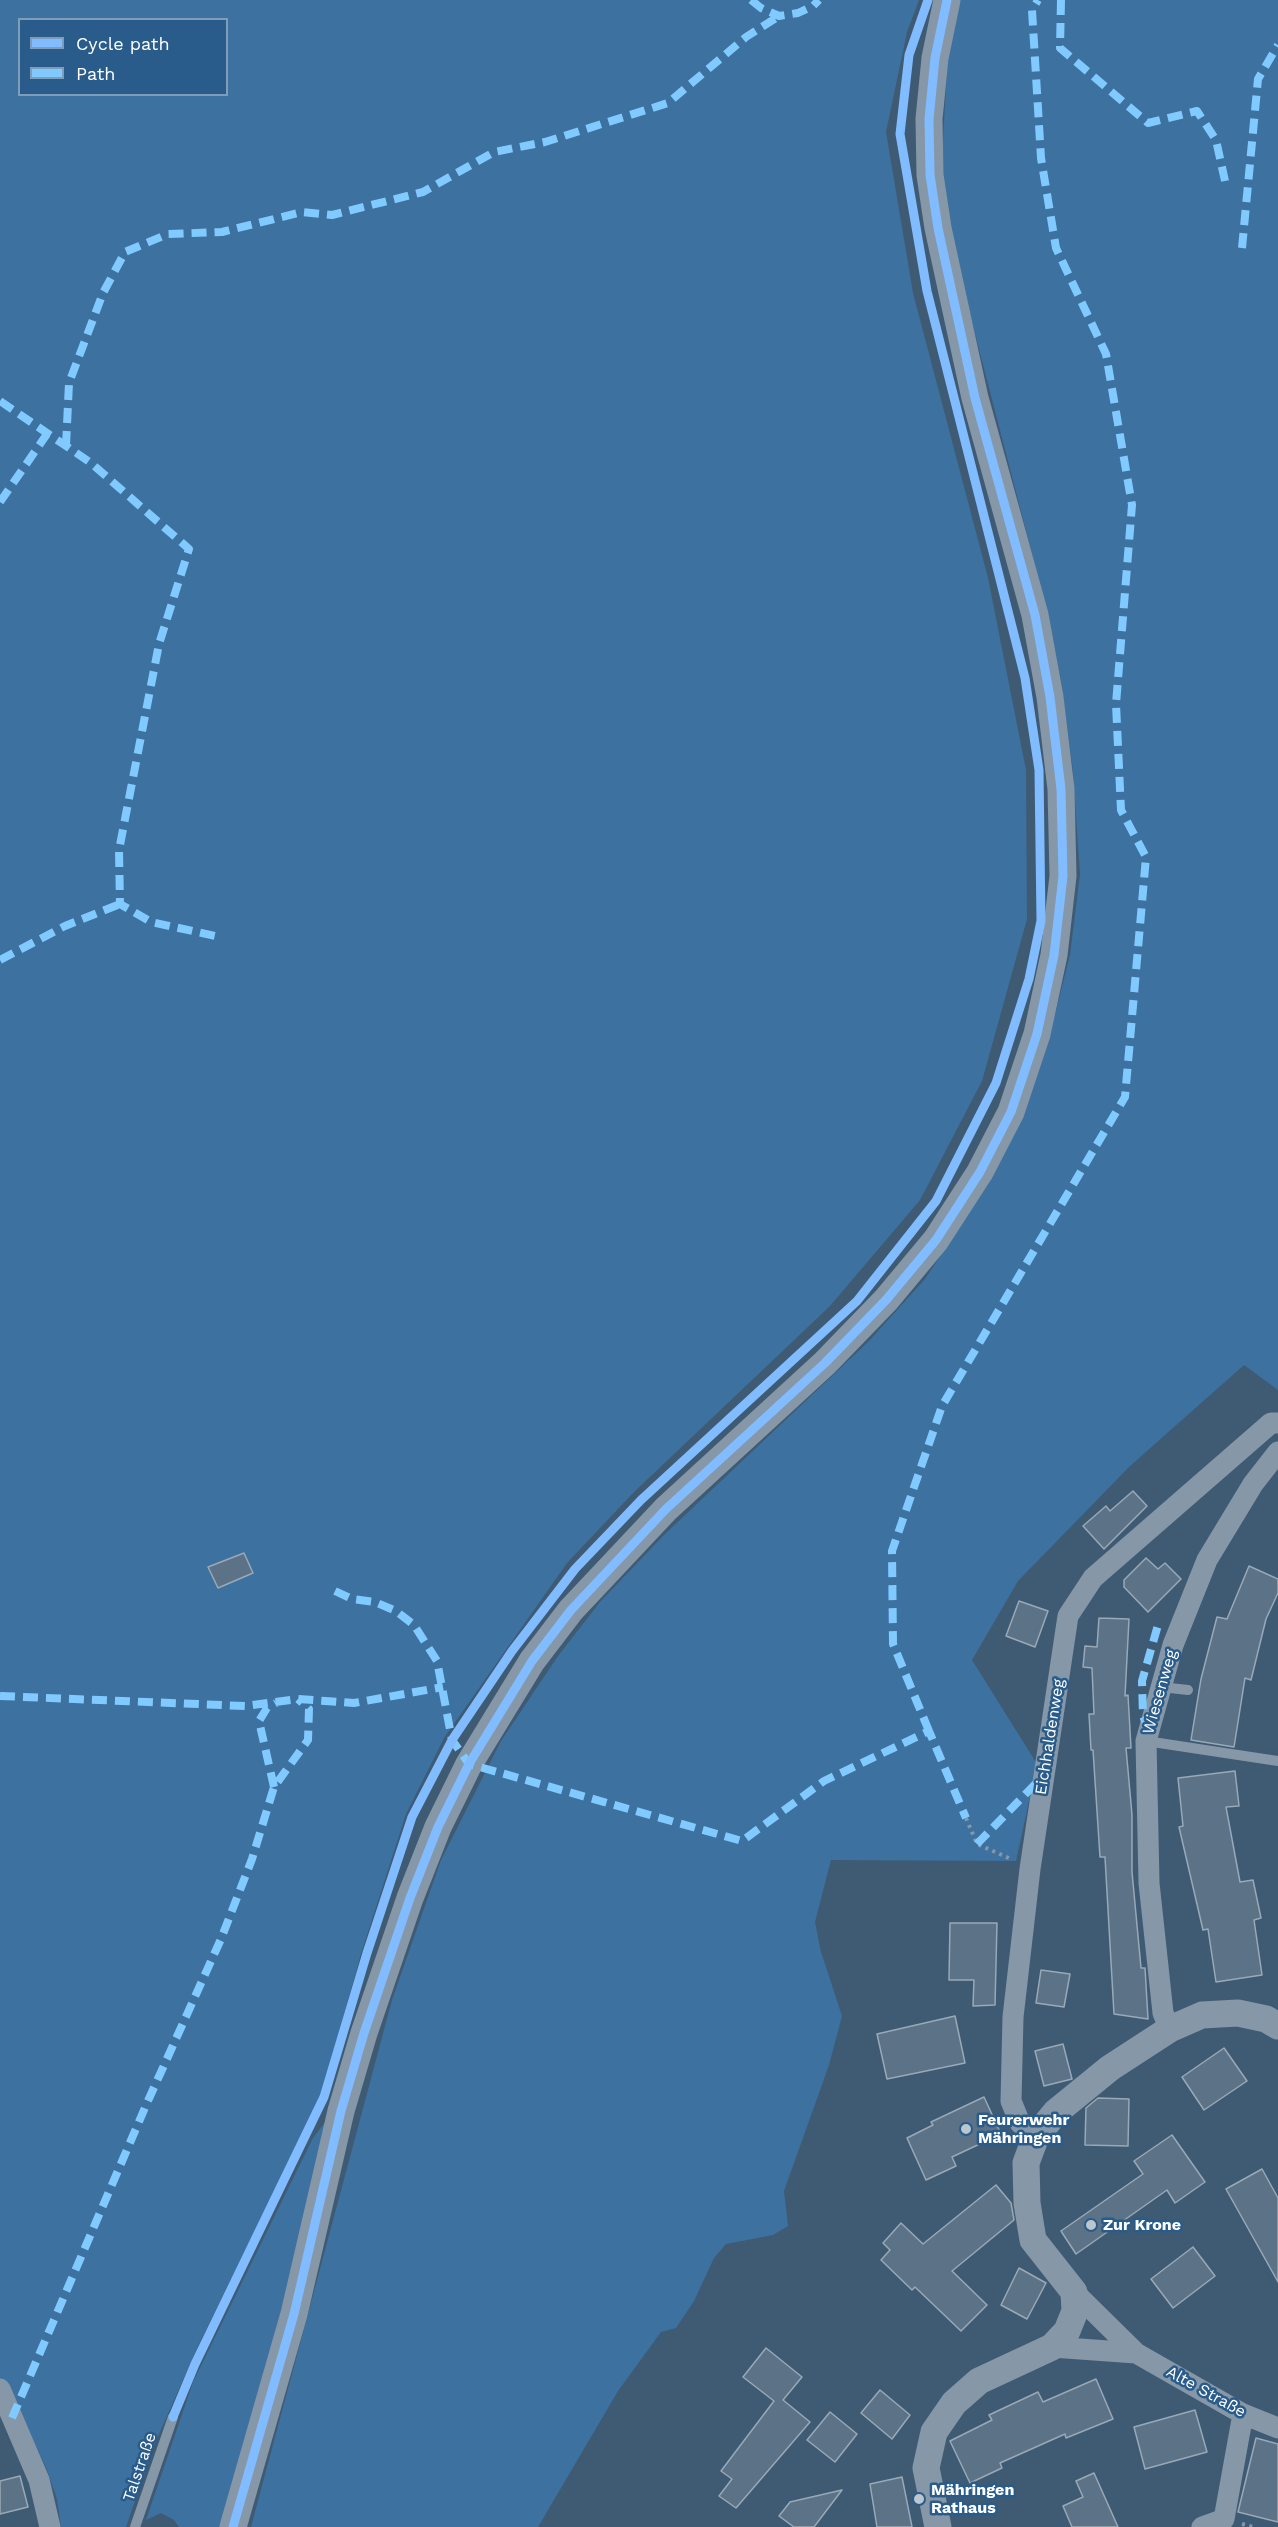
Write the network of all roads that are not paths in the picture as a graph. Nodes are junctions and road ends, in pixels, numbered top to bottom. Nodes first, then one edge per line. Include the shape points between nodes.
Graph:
1 (947, 0) edge
2 (1278, 1423) edge
3 (1278, 1452) edge
4 (1161, 1687) junction
5 (1188, 1689) dead end
6 (1146, 1741) junction
7 (1278, 1761) edge
8 (1278, 2026) edge
9 (1170, 2029) junction
10 (1036, 2136) junction
11 (1074, 2292) junction
12 (1052, 2347) junction
13 (1136, 2353) junction
14 (0, 2390) edge
15 (1243, 2414) junction
16 (173, 2417) dead end
17 (1278, 2428) edge
18 (50, 2527) edge
19 (135, 2527) edge
20 (233, 2527) edge
21 (938, 2527) edge
22 (1202, 2527) edge

1 - 20 street via 935,58 929,119 930,175 975,398 1035,615 1061,789 1063,876 1054,955 1037,1034 1011,1112 980,1172 936,1240 886,1300 825,1363 666,1509 570,1610 526,1670 469,1764 438,1827 374,2000 341,2111 278,2378
2 - 10 street, Eichhaldenweg via 1270,1423 1093,1578 1068,1616 1030,1869 1013,2017 1011,2101 1020,2123
3 - 4 street, Wiesenweg via 1253,1484 1207,1560 1173,1645
4 - 5 lane
4 - 6 street, Wiesenweg
6 - 7 lane
6 - 9 street, Wiesenweg via 1149,1883 1163,2013
8 - 9 street via 1238,2013 1202,2015
9 - 10 street via 1110,2068 1056,2112
10 - 11 street via 1026,2163 1033,2240
11 - 12 street via 1075,2311 1067,2331
11 - 13 street, Alte Straße
12 - 13 street, Alte Straße
12 - 21 street, Alte Straße via 979,2381 954,2403 934,2432 926,2468
13 - 15 street, Alte Straße
14 - 18 street via 39,2480
15 - 17 street, Alte Straße
15 - 22 street via 1224,2519
16 - 19 lane, Talstraße

